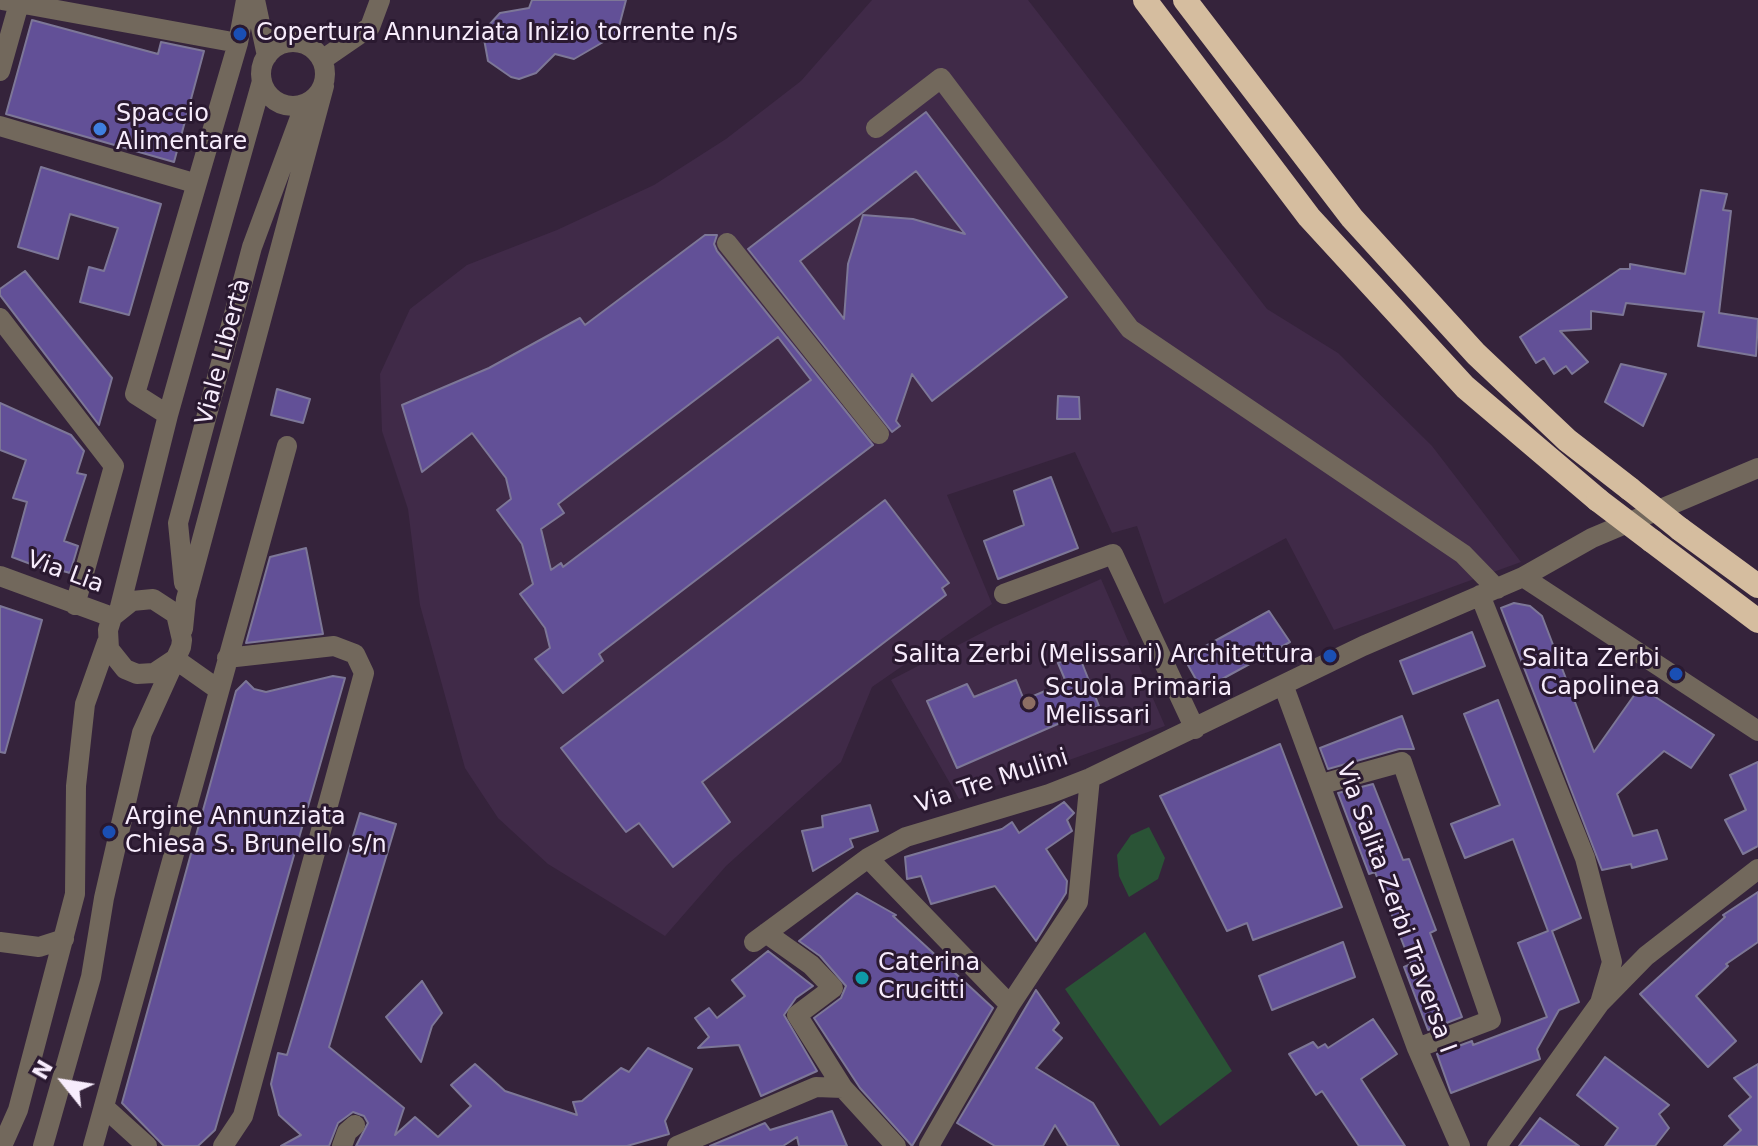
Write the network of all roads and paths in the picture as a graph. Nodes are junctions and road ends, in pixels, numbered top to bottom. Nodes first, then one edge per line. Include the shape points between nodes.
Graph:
1 (246, 0) edge
2 (255, 0) edge
3 (380, 0) edge
4 (1145, 0) edge
5 (1185, 0) edge
6 (14, 1) edge
7 (238, 43) junction
8 (267, 56) junction
9 (322, 60) junction
10 (0, 71) edge
11 (262, 81) junction
12 (324, 86) junction
13 (305, 104) junction
14 (0, 126) edge
15 (876, 128) dead end
16 (194, 183) junction
17 (727, 243) dead end
18 (0, 318) edge
19 (168, 415) junction
20 (879, 434) dead end
21 (287, 446) dead end
22 (1758, 468) edge
23 (0, 576) edge
24 (1523, 577) junction
25 (1758, 586) edge
26 (1488, 592) junction
27 (1004, 594) dead end
28 (186, 599) junction
29 (75, 605) junction
30 (116, 612) junction
31 (1758, 621) edge
32 (182, 633) junction
33 (107, 642) junction
34 (227, 658) junction
35 (175, 659) junction
36 (1284, 687) junction
37 (219, 690) junction
38 (1195, 729) junction
39 (1758, 731) edge
40 (1090, 778) junction
41 (1322, 784) junction
42 (868, 858) junction
43 (1758, 869) edge
44 (64, 939) junction
45 (0, 942) edge
46 (1600, 1003) junction
47 (1010, 1005) junction
48 (1417, 1048) junction
49 (843, 1088) junction
50 (104, 1107) junction
51 (355, 1125) dead end
52 (682, 1145) edge
53 (2, 1146) edge
54 (43, 1146) edge
55 (93, 1146) edge
56 (147, 1146) edge
57 (223, 1146) edge
58 (342, 1146) edge
59 (896, 1146) edge
60 (929, 1146) edge
61 (1460, 1146) edge
62 (1497, 1146) edge

1 - 7 street
2 - 8 street
3 - 9 street via 370,27
4 - 31 highway, bridge via 1309,217 1465,387 1598,500
5 - 25 highway, bridge via 1352,218 1476,354 1567,440
6 - 7 street
6 - 10 street
7 - 16 street
8 - 9 street via 274,48 296,42
8 - 11 street
9 - 12 street
11 - 13 street via 278,103
11 - 19 street, Viale Libertà
12 - 13 street
12 - 28 street, Viale Libertà
13 - 28 street via 252,247 178,523
14 - 16 street
15 - 26 street via 941,78 1130,329 1463,554
16 - 19 street via 135,394
17 - 20 street
18 - 29 street via 114,466
19 - 30 street, Viale Libertà
21 - 34 street
22 - 24 street, Via Tre Mulini via 1592,538
23 - 29 street, Via Lia
24 - 26 street, Via Tre Mulini
24 - 39 street
26 - 36 street, Via Tre Mulini
26 - 46 street via 1585,858 1612,962
27 - 38 street via 1113,554
28 - 32 street, Viale Libertà
29 - 30 street, Via Lia
30 - 32 street via 138,599 161,602 176,614
30 - 33 street, Viale Libertà
32 - 35 street, Viale Libertà
33 - 35 street via 120,665 137,674 160,671
33 - 44 street, Viale Libertà via 85,704 76,786 75,894
34 - 37 street
34 - 57 street via 334,646 355,654 364,673 243,1116
35 - 37 street
35 - 54 street, Viale Libertà via 142,733 91,977
36 - 38 street, Via Tre Mulini
36 - 41 street, Via Salita Zerbi Traversa I
37 - 50 street
38 - 40 street, Via Tre Mulini
40 - 42 street, Via Tre Mulini via 906,837
40 - 47 street via 1078,902
41 - 48 street, Via Salita Zerbi Traversa I
41 - 48 street via 1402,762 1491,1020
42 - 47 street
42 - 49 street, Via Tre Mulini via 760,937 811,965 833,988 797,1015
43 - 46 street via 1646,956
44 - 45 street via 39,947
44 - 53 street, Viale Libertà via 18,1110
46 - 62 street
47 - 60 street
48 - 61 street, Via Salita Zerbi Traversa I
49 - 52 street via 816,1087
49 - 59 street
50 - 55 street
50 - 56 street
51 - 58 street

